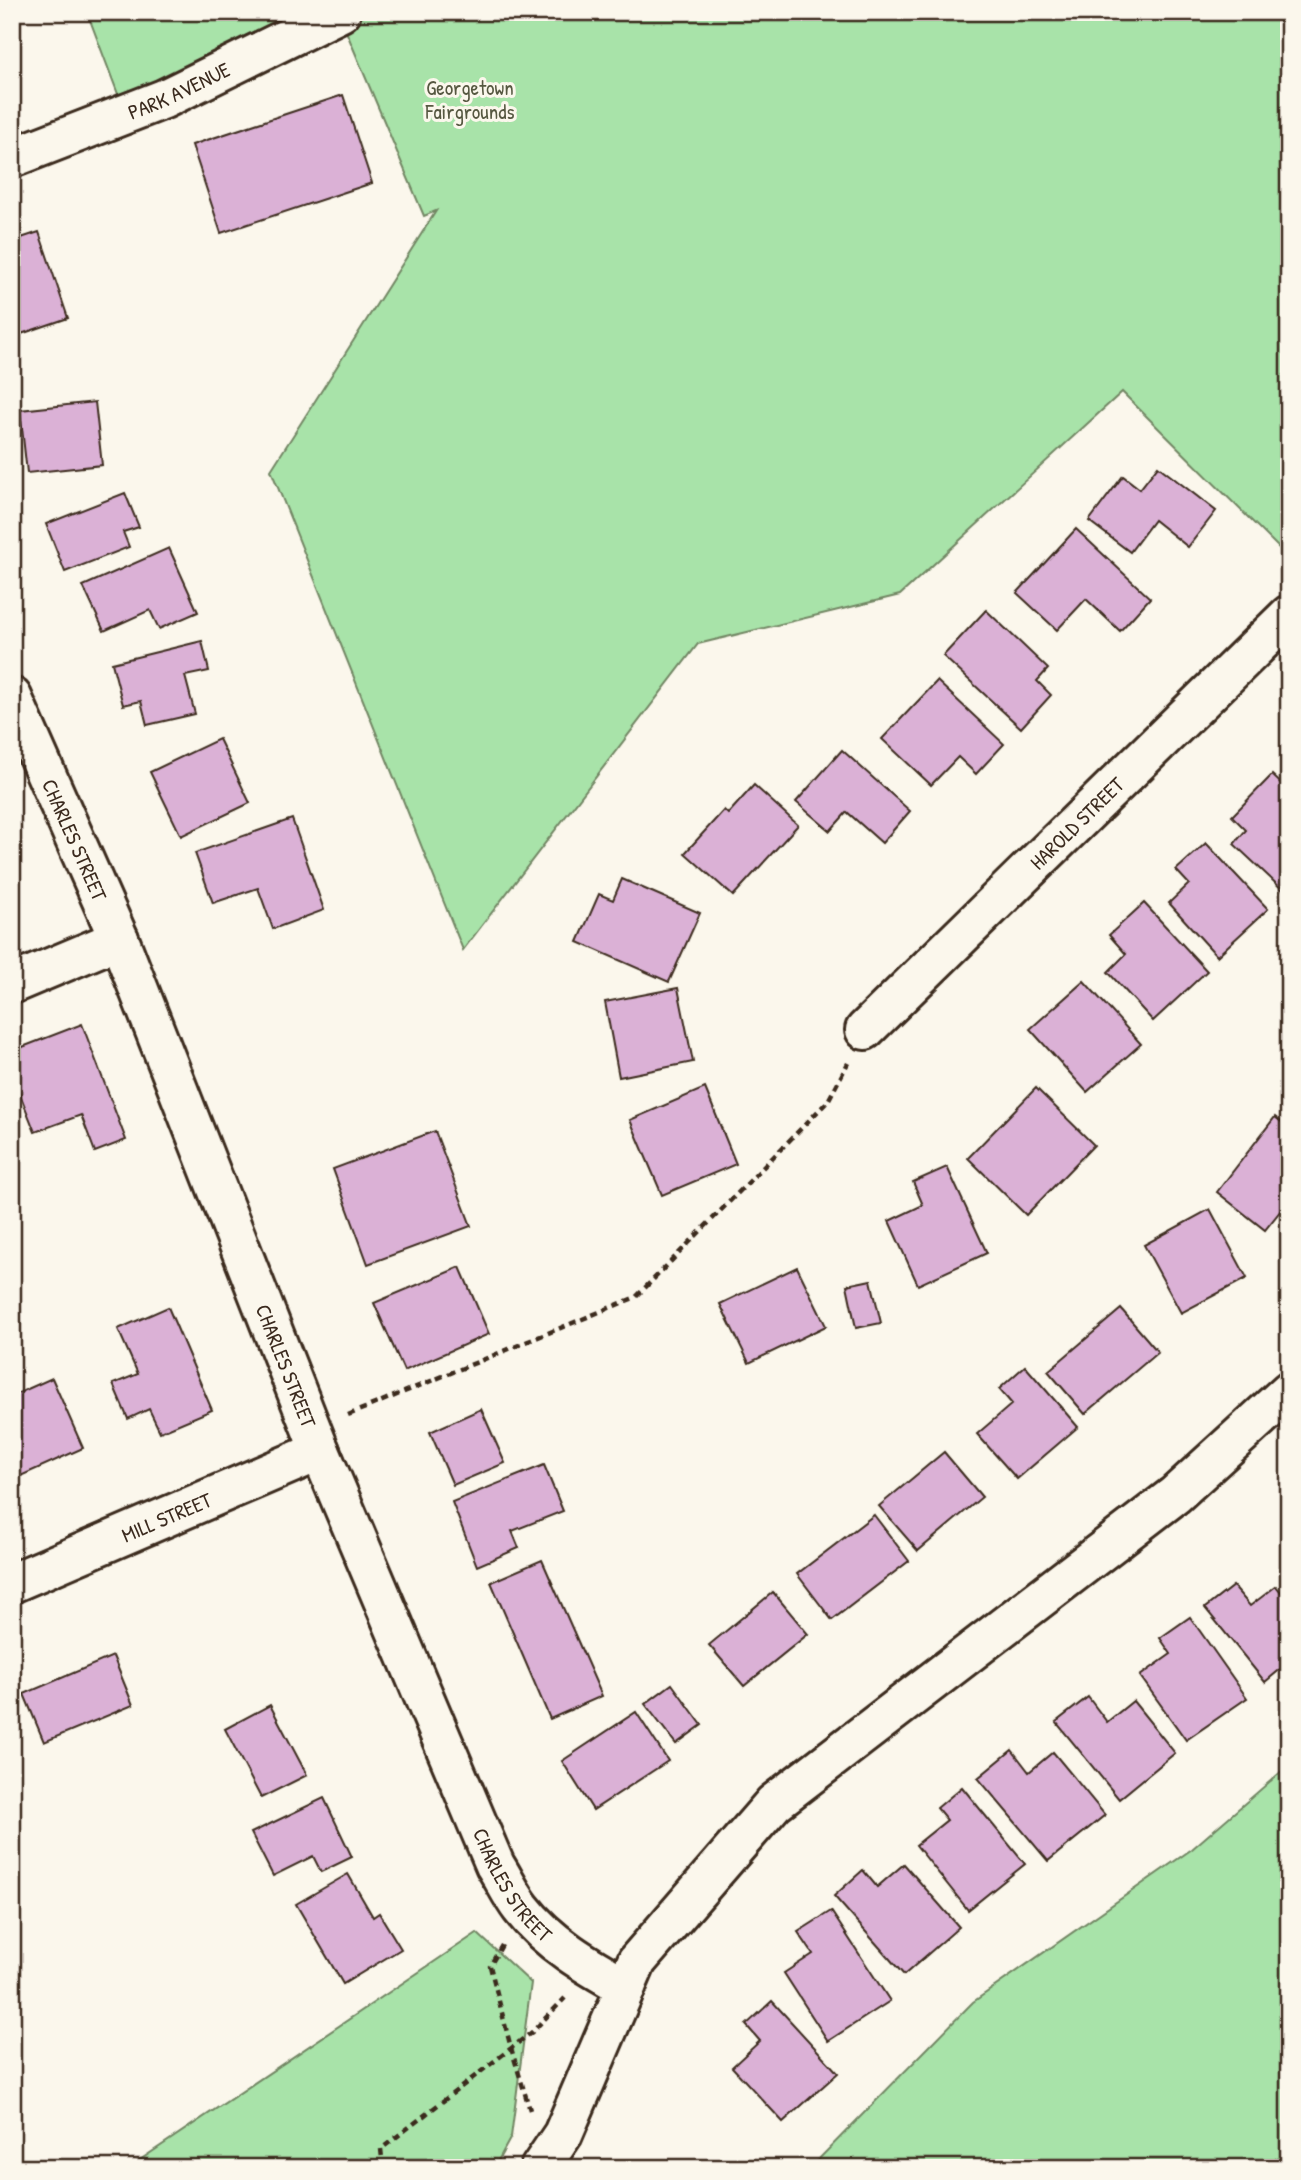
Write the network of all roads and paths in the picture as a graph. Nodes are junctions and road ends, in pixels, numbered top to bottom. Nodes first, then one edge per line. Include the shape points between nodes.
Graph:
1 (341, 12) edge
2 (12, 158) edge
3 (1289, 615) edge
4 (12, 697) edge
5 (119, 939) junction
6 (12, 984) edge
7 (865, 1030) joint
8 (1289, 1391) edge
9 (316, 1440) junction
10 (12, 1583) edge
11 (522, 1909) junction
12 (593, 1968) junction
13 (626, 1987) junction
14 (511, 2048) junction
15 (543, 2164) edge
16 (383, 2168) edge

1 - 2 street, PARK AVENUE via 164,99
3 - 7 street, HAROLD STREET
4 - 5 street, CHARLES STREET
5 - 6 street
5 - 9 street, CHARLES STREET
7 - 9 path via 828,1101 636,1297
8 - 13 street via 1175,1495 774,1803 637,1961
9 - 10 street, MILL STREET
9 - 11 street, CHARLES STREET via 495,1865
11 - 12 street, CHARLES STREET via 559,1946
11 - 14 path via 490,1966
12 - 13 street, CHARLES STREET
12 - 14 path
13 - 15 street via 563,2134
14 - 15 path
14 - 16 path via 380,2149

